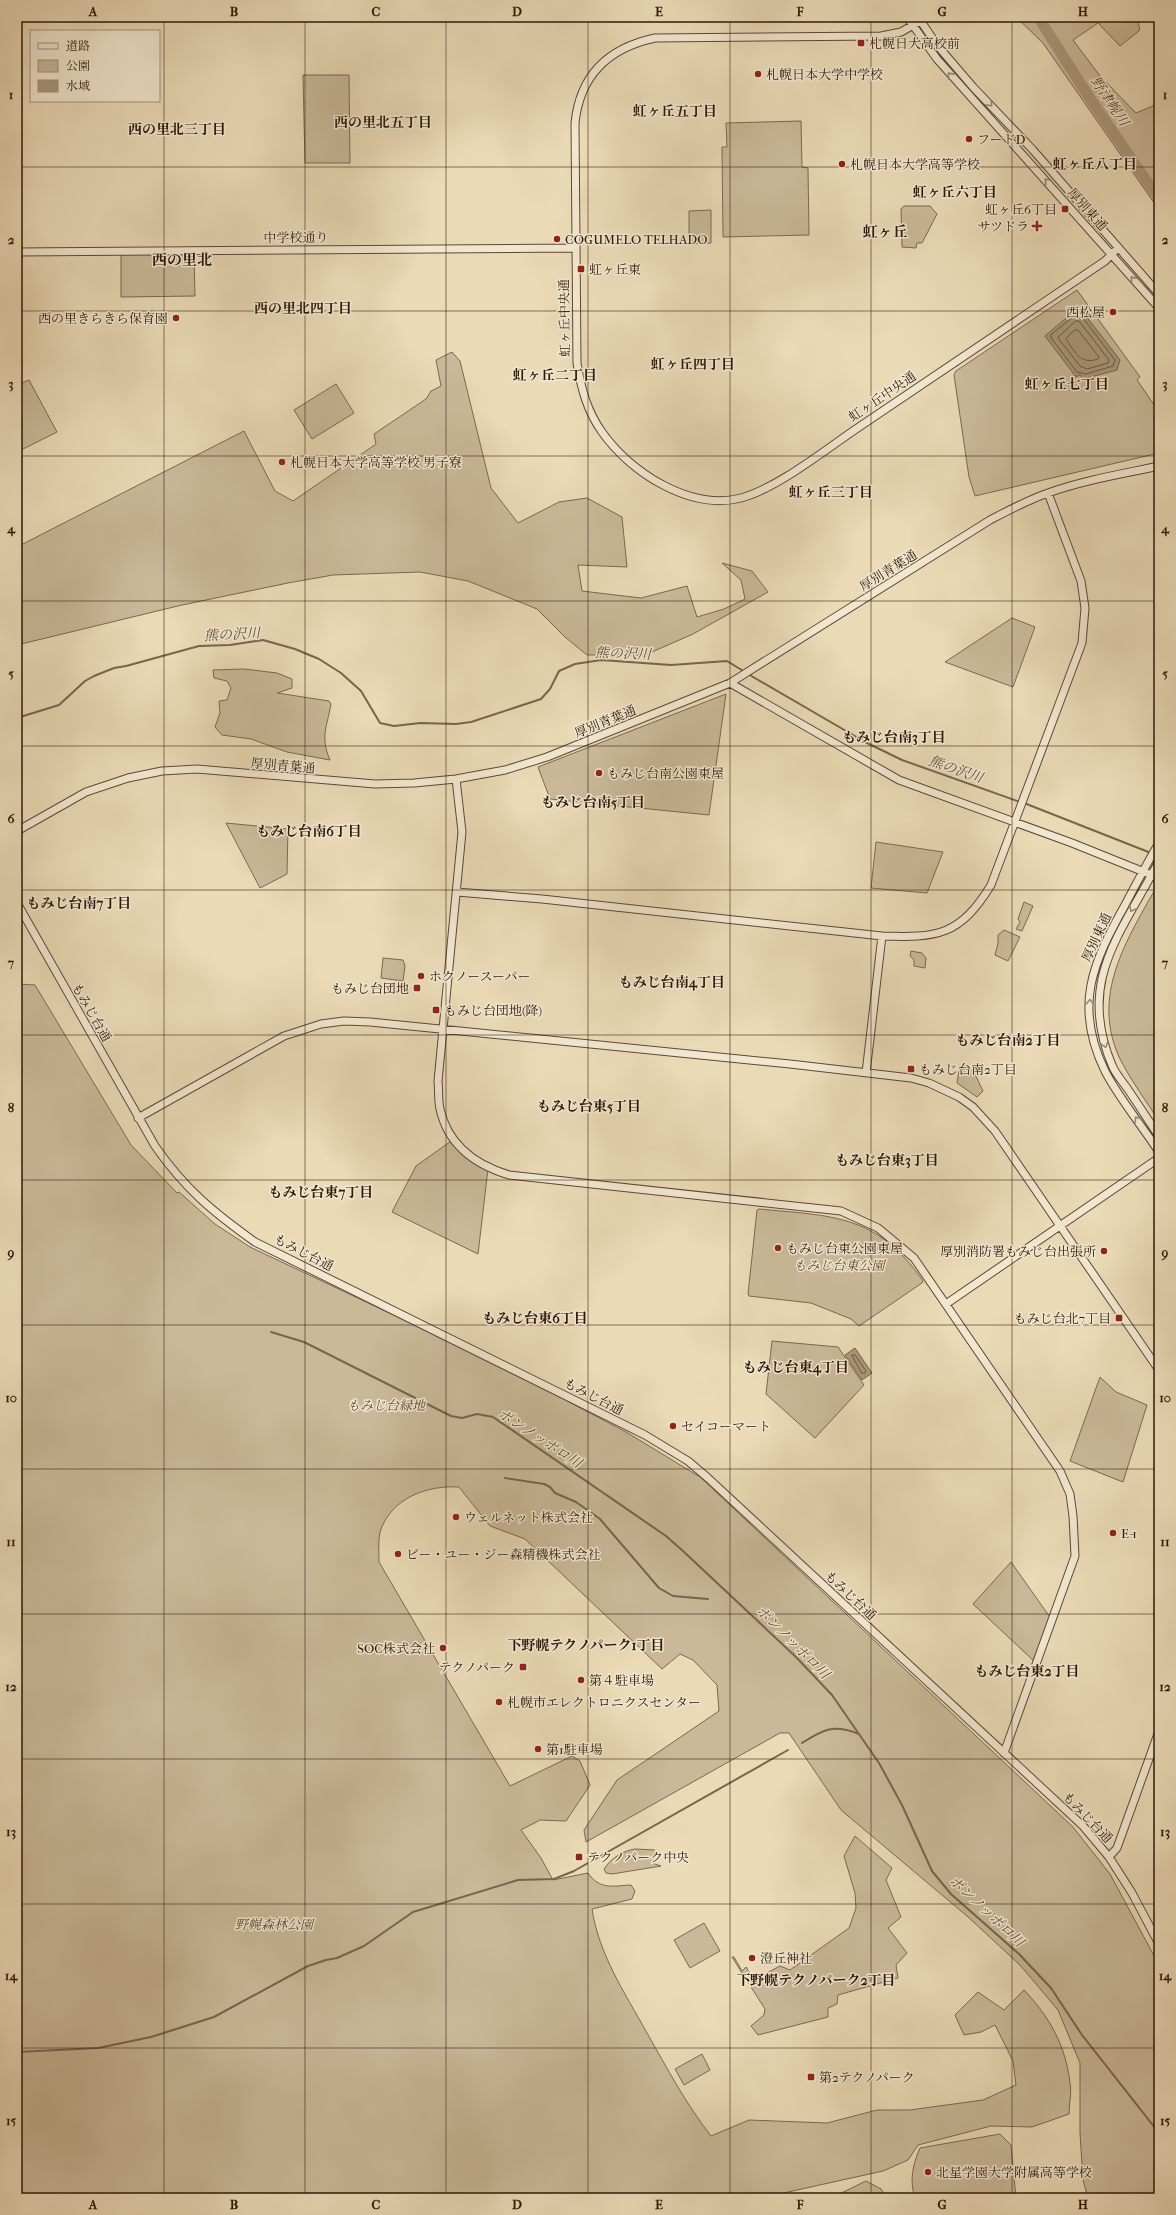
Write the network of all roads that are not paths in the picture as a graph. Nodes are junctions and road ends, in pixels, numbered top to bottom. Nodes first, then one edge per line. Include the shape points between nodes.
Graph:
1 (907, 17) edge
2 (919, 19) edge
3 (912, 26) junction
4 (974, 87) junction
5 (966, 93) junction
6 (575, 248) junction
7 (1118, 248) junction
8 (17, 252) edge
9 (1112, 254) junction
10 (1159, 294) edge
11 (1159, 308) edge
12 (1159, 466) edge
13 (1048, 493) junction
14 (733, 681) junction
15 (456, 779) junction
16 (1014, 822) junction
17 (17, 831) edge
18 (1158, 846) edge
19 (1158, 863) edge
20 (1143, 872) junction
21 (1151, 875) junction
22 (1159, 878) edge
23 (458, 892) junction
24 (17, 903) edge
25 (882, 936) junction
26 (442, 1030) junction
27 (866, 1073) junction
28 (138, 1118) junction
29 (1159, 1136) edge
30 (1159, 1152) edge
31 (1159, 1158) edge
32 (1059, 1226) junction
33 (946, 1304) junction
34 (1159, 1370) edge
35 (1159, 1730) edge
36 (1004, 1753) junction
37 (1109, 1857) junction
38 (1159, 1944) edge

1 - 3 street, 厚別東通
2 - 3 street, 虹ヶ丘中央通
2 - 4 street, 厚別東通
5 -> 3 street, 厚別東通
3 - 6 street, 虹ヶ丘中央通 via 901,32 881,36 655,38 638,42 609,57 588,80 576,113
4 - 5 street
4 -> 7 street, 厚別東通
9 -> 5 street, 厚別東通
6 - 8 street, 中学校通り
6 - 9 street, 虹ヶ丘中央通 via 577,363 584,397 592,416 618,452 643,473 688,494 716,500 739,498 769,487
7 - 9 street, 虹ヶ丘中央通
7 - 10 street, 厚別東通
11 -> 9 street, 厚別東通
12 - 13 street, 厚別青葉通 via 1097,478
13 - 14 street, 厚別青葉通 via 990,520
13 - 16 street via 1081,581 1085,608 1082,643
14 - 15 street, 厚別青葉通 via 546,757 505,770
14 - 16 street via 899,780
15 - 17 street, 厚別青葉通 via 382,784 197,769 162,771 128,778 86,792
15 - 23 street via 462,832
16 - 20 street
16 - 25 street via 991,885 970,914 939,934 920,937
18 - 20 street, 厚別東通
19 - 21 street, 厚別東通
20 - 21 street
30 -> 20 street, 厚別東通 via 1106,1071 1093,1040 1089,1008 1096,962
21 - 22 street
21 -> 29 street, 厚別東通 via 1111,948 1102,971 1098,1006 1102,1037 1112,1066
23 - 25 street
23 - 26 street
24 - 28 street, もみじ台通
25 - 27 street
26 - 27 street
26 - 28 street via 357,1022 329,1023 309,1028 268,1044
26 - 33 street via 438,1081 440,1109 454,1139 467,1155 488,1169 530,1178 841,1211 878,1228 896,1241 914,1258
27 - 32 street via 911,1078 930,1083 973,1107 995,1131
28 - 36 street, もみじ台通 via 155,1146 188,1188 224,1220 256,1242 639,1432 688,1461
31 - 32 street
32 - 33 street
32 - 34 street
33 - 36 street via 1060,1471 1070,1494 1076,1531 1075,1556
35 - 37 street via 1117,1848
36 - 37 street, もみじ台通 via 1083,1826
37 - 38 street, もみじ台通 via 1132,1893

